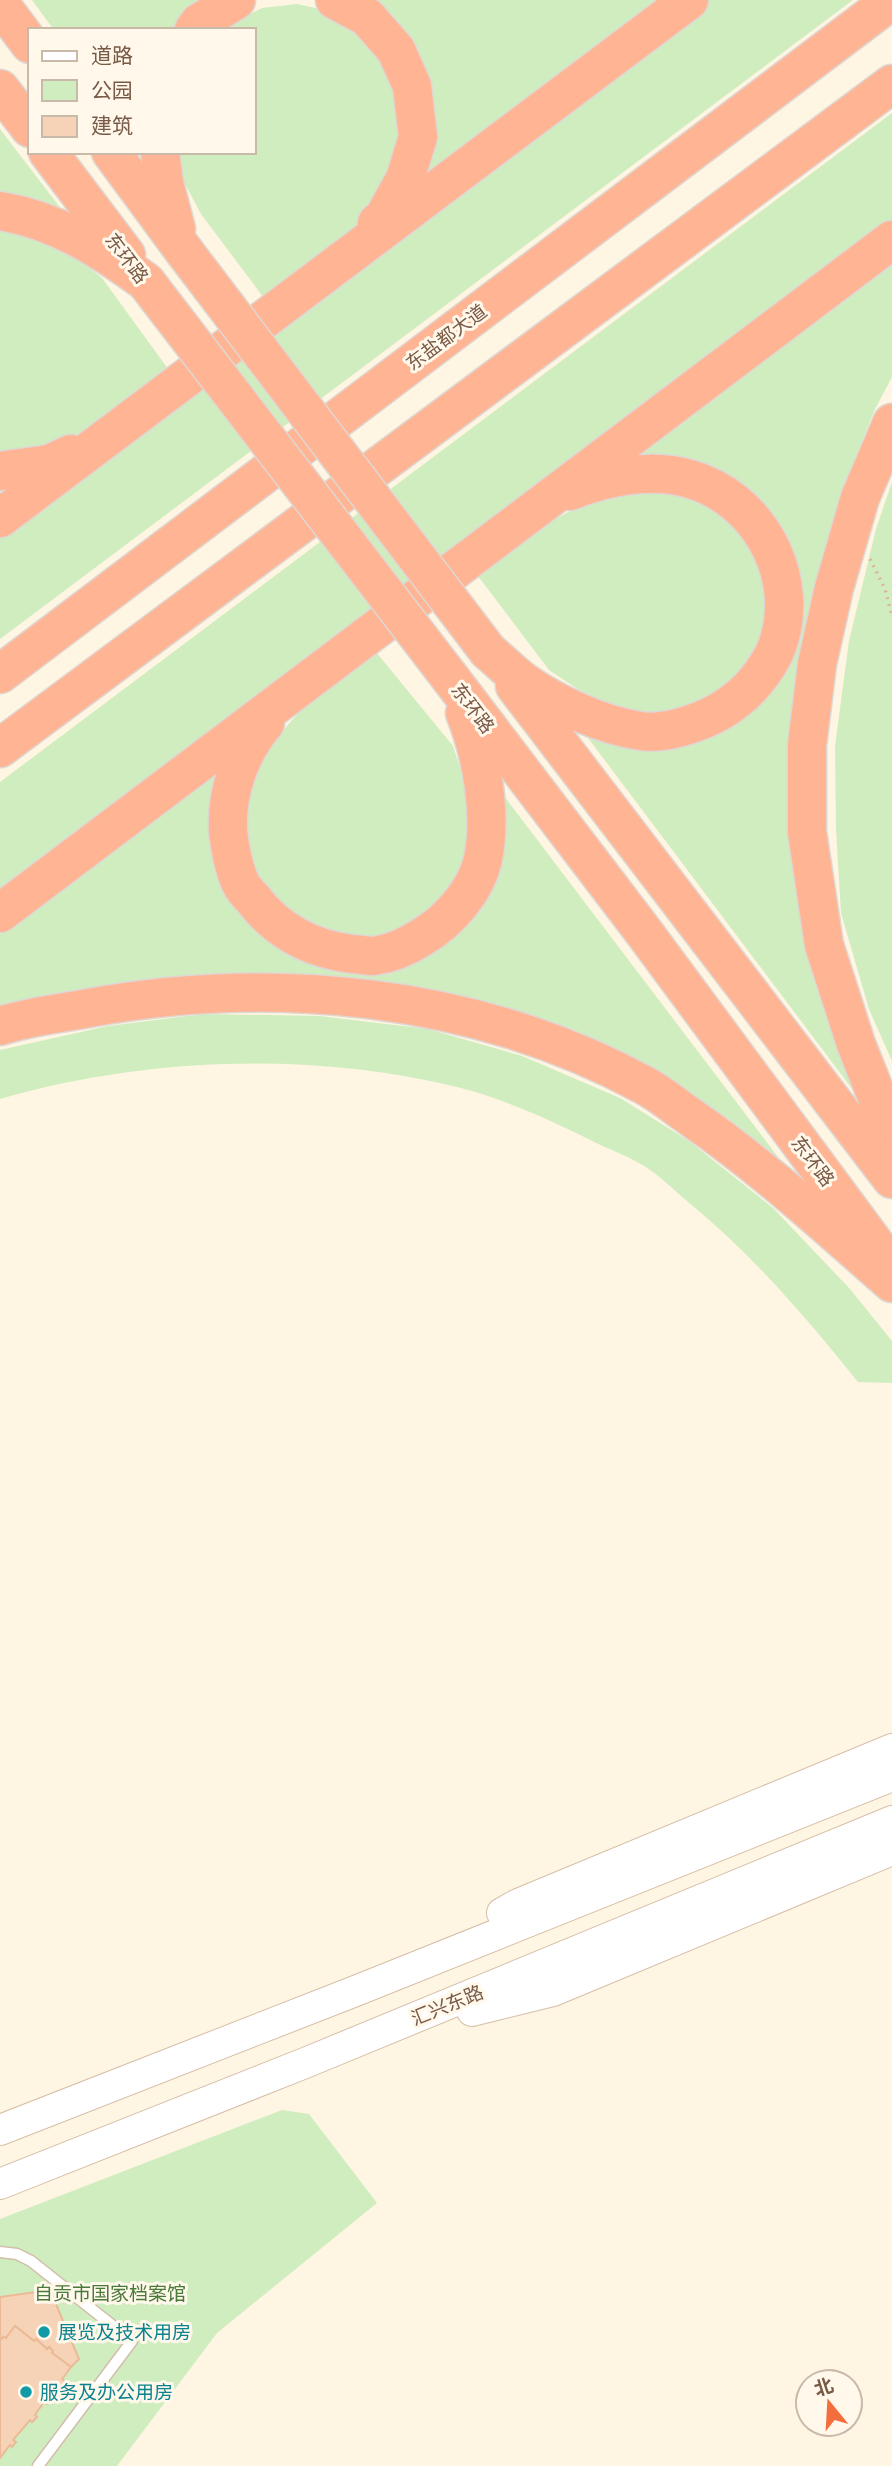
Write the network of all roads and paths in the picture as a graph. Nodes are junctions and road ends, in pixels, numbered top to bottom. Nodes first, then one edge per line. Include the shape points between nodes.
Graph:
1 (236, 0) edge
2 (335, 0) edge
3 (689, 0) edge
4 (892, 0) edge
5 (0, 4) edge
6 (195, 28) edge
7 (28, 41) edge
8 (10, 83) edge
9 (892, 84) edge
10 (28, 124) edge
11 (50, 154) edge
12 (112, 154) edge
13 (160, 154) edge
14 (0, 211) edge
15 (892, 240) edge
16 (184, 251) junction
17 (346, 257) junction
18 (146, 282) junction
19 (892, 423) edge
20 (105, 439) junction
21 (0, 471) edge
22 (545, 500) junction
23 (0, 517) edge
24 (850, 531) junction
25 (892, 616) edge
26 (488, 651) junction
27 (0, 674) edge
28 (451, 679) junction
29 (291, 694) junction
30 (0, 748) edge
31 (681, 901) junction
32 (0, 913) edge
33 (643, 931) junction
34 (0, 1026) edge
35 (892, 1135) edge
36 (892, 1179) edge
37 (892, 1267) edge
38 (892, 1283) edge
39 (892, 1749) edge
40 (892, 1776) edge
41 (892, 1821) edge
42 (892, 1850) edge
43 (358, 1990) junction
44 (373, 2036) junction
45 (0, 2130) edge
46 (0, 2183) edge
47 (0, 2252) edge
48 (38, 2466) edge

1 - 6 highway
2 - 17 highway via 367,17 396,50 412,86 418,137 405,180 384,217
3 - 17 highway
4 - 27 highway, 东盐都大道
5 - 7 highway
8 - 10 highway
9 - 30 highway
11 - 18 highway, 东环路
12 - 16 highway
13 - 16 highway
14 - 18 highway via 37,219 82,238
15 - 22 highway
16 - 26 highway, bridge
17 - 20 highway
18 - 28 highway, 东环路, bridge
19 - 24 highway via 859,498
20 - 21 highway via 49,464
20 - 23 highway
22 - 26 highway via 583,486 651,473 689,478 726,494 757,524 775,555 785,594 780,638 751,690 722,712 684,727 643,731 557,702 524,682
22 - 29 highway
24 - 25 path via 862,542 885,589
24 - 35 highway via 817,664 807,745 807,832 824,945
26 - 31 highway
28 - 29 highway via 480,762 486,821 483,861 458,908 436,929 408,946 372,956 328,951 297,939 266,916 241,885 230,851 227,813 238,768 257,733
28 - 33 highway, 东环路
29 - 32 highway
31 - 33 highway
31 - 36 highway
33 - 37 highway, 东环路
34 - 38 highway via 127,1001 246,992 358,997 462,1015 562,1047 645,1086 728,1143
39 - 43 main road via 518,1904
40 - 43 main road
41 - 44 main road, 汇兴东路
42 - 44 main road via 553,1991
43 - 45 main road
44 - 46 main road, 汇兴东路
47 - 48 lane via 18,2253 31,2261 132,2341

